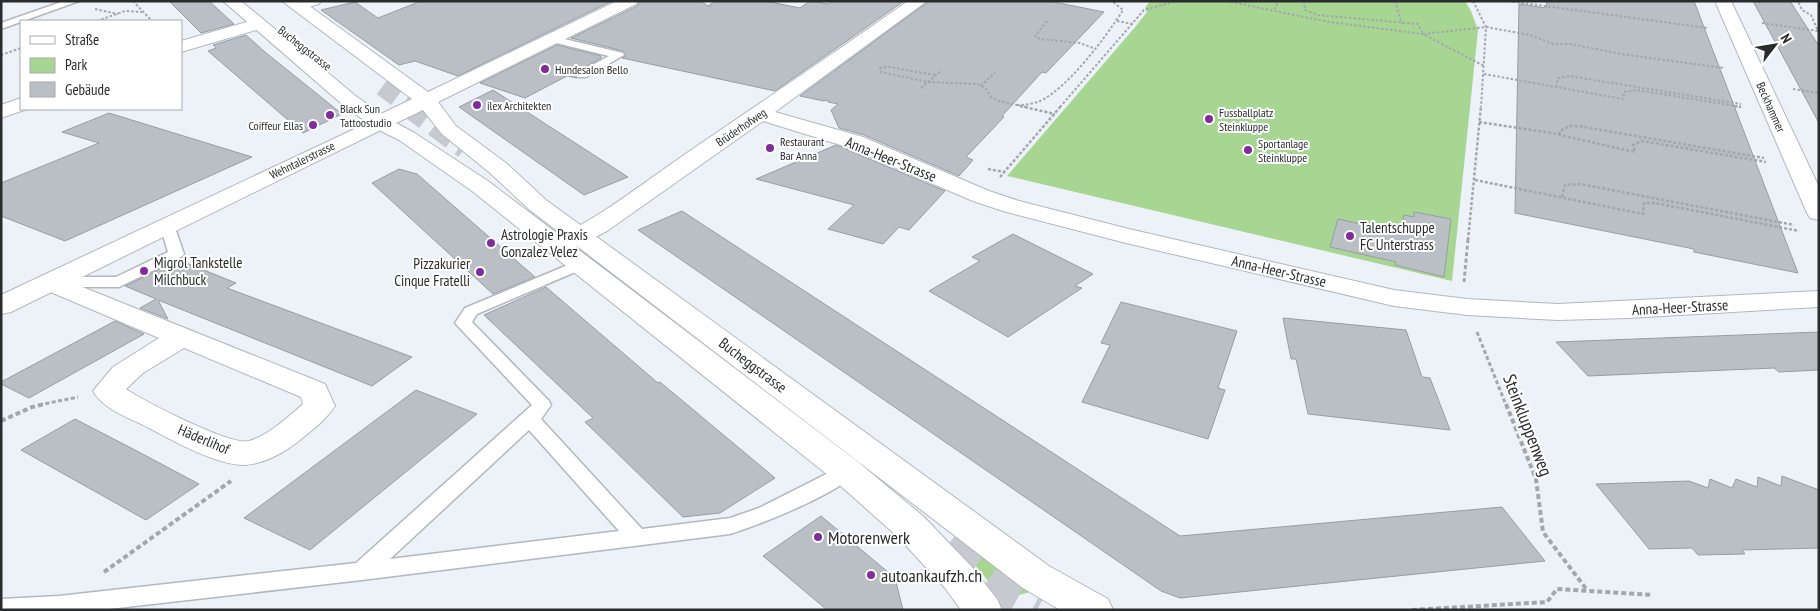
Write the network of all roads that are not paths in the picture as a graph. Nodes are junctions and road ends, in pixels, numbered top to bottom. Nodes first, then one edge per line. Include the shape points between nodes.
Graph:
1 (44, 1) edge
2 (74, 1) edge
3 (230, 1) edge
4 (247, 1) edge
5 (272, 1) edge
6 (630, 1) edge
7 (919, 1) edge
8 (300, 3) edge
9 (1730, 17) edge
10 (1, 18) edge
11 (257, 24) junction
12 (1, 26) edge
13 (552, 39) junction
14 (182, 47) edge
15 (582, 75) dead end
16 (382, 87) tunnel mouth
17 (364, 93) tunnel mouth
18 (427, 101) junction
19 (20, 104) edge
20 (1, 112) edge
21 (760, 114) junction
22 (380, 123) junction
23 (1819, 213) edge
24 (574, 249) junction
25 (50, 282) junction
26 (1819, 299) edge
27 (1, 306) edge
28 (183, 336) junction
29 (530, 419) junction
30 (846, 471) junction
31 (637, 537) junction
32 (362, 572) junction
33 (1, 609) edge
34 (983, 610) edge
35 (1094, 610) edge

1 - 10 lane
2 - 12 lane
3 - 11 main road, Bucheggstrasse
4 - 17 main road, Bucheggstrasse
5 - 16 main road, Bucheggstrasse via 283,13
6 - 13 main road, Wehntalerstrasse
7 - 21 main road, Brüderhofweg
8 - 18 main road, Bucheggstrasse
9 - 23 main road, Beckhammer
11 - 14 main road
11 - 22 main road, Bucheggstrasse
13 - 15 lane via 618,55
13 - 18 main road, Wehntalerstrasse
18 - 22 main road, Wehntalerstrasse
18 - 24 main road, Bucheggstrasse via 449,130 498,168 538,205
19 - 20 main road
21 - 24 main road, Brüderhofweg via 655,186
21 - 26 main road, Anna-Heer-Strasse via 855,142 1011,206 1394,298 1467,307 1558,312
22 - 24 main road, Bucheggstrasse via 406,136
22 - 25 main road, Wehntalerstrasse
24 - 29 lane via 471,311 463,323 542,405
24 - 30 main road, Bucheggstrasse
24 - 35 main road, Bucheggstrasse via 1036,577
25 - 27 main road, Wehntalerstrasse
25 - 28 main road, Häderlihof
28 - 28 main road, Häderlihof via 314,391 319,406 302,424 269,445 247,453 227,451 122,402 108,391 136,364
29 - 31 lane
29 - 32 lane
30 - 31 lane via 766,514 730,526
30 - 34 main road, Bucheggstrasse via 911,527 958,577
31 - 32 lane
32 - 33 lane

